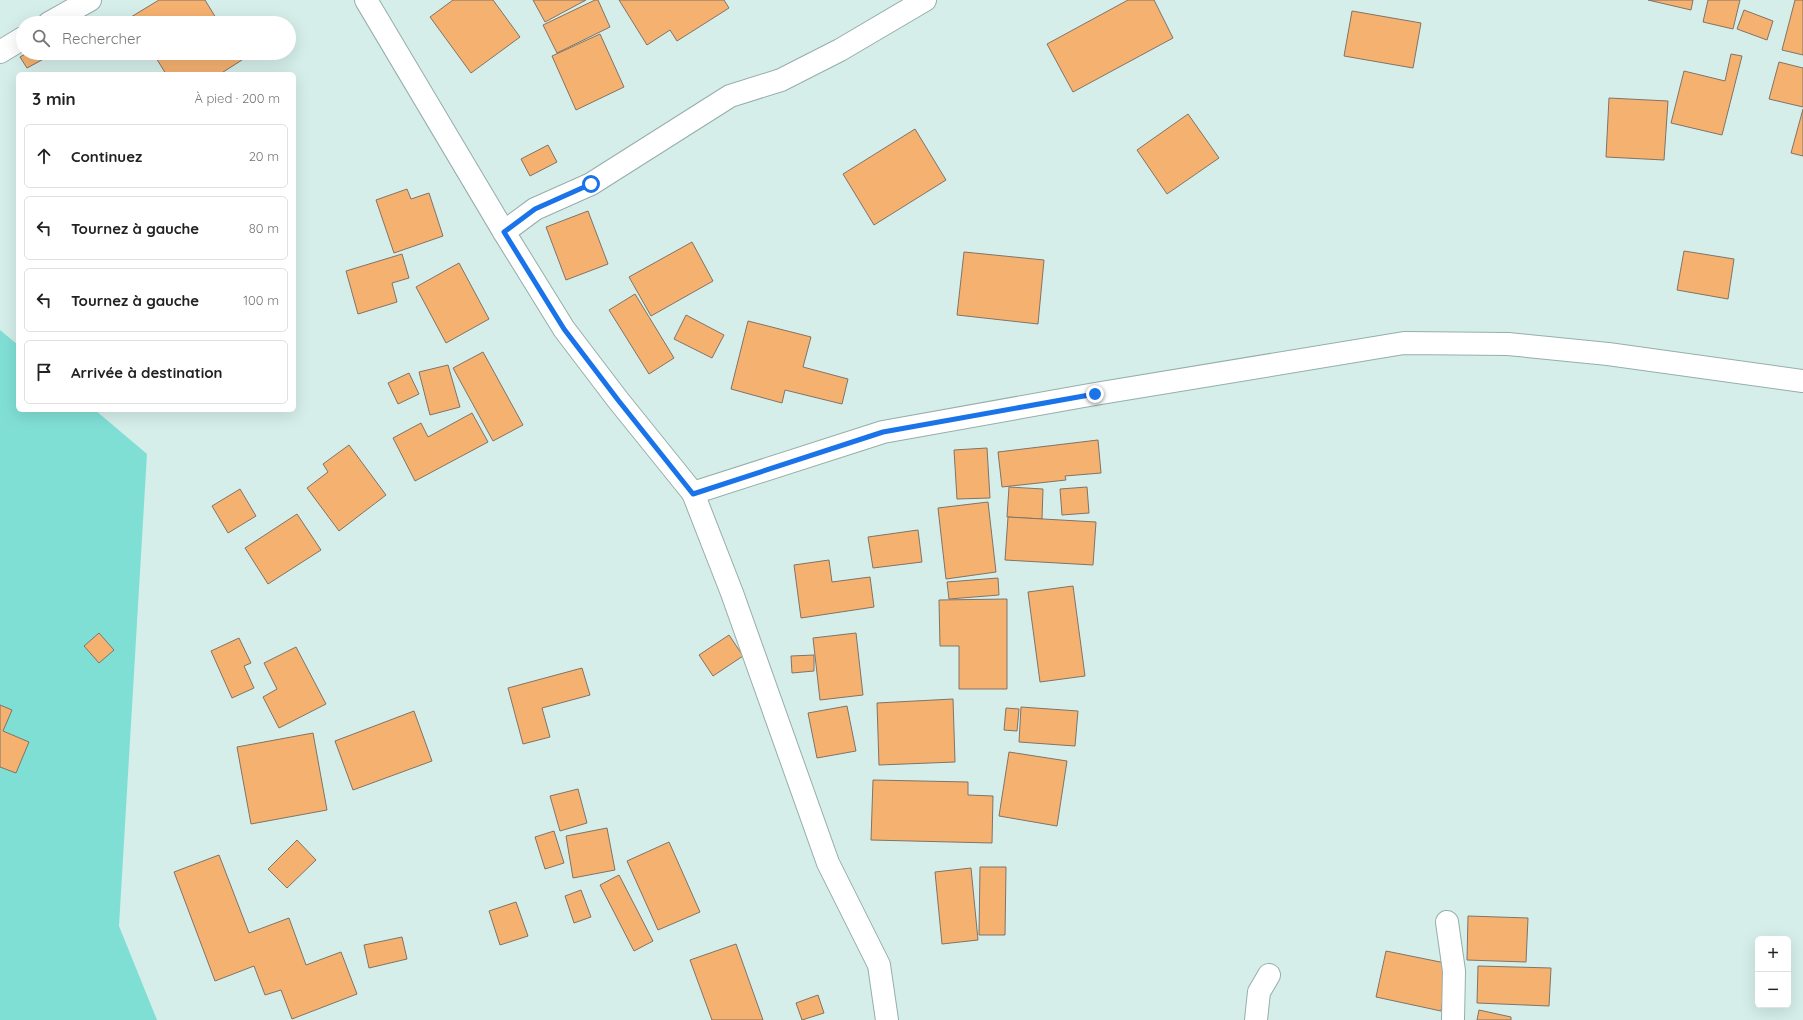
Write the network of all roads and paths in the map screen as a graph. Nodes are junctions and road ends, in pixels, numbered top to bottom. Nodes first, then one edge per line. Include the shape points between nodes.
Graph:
1 (90, 0) edge
2 (366, 0) edge
3 (925, 0) edge
4 (61, 16) edge
5 (16, 42) edge
6 (0, 52) edge
7 (504, 232) junction
8 (1803, 381) edge
9 (693, 494) junction
10 (1447, 922) dead end
11 (1269, 975) dead end
12 (887, 1020) edge
13 (1256, 1020) edge
14 (1453, 1020) edge

1 - 4 street
2 - 7 street
3 - 7 street via 840,50 781,80 730,96 591,184 535,209
5 - 6 street
7 - 9 street via 564,329
8 - 9 street via 1608,354 1508,344 1404,343 883,432
9 - 12 street via 732,593 828,863 879,965
10 - 14 street via 1454,971
11 - 13 street via 1259,992

